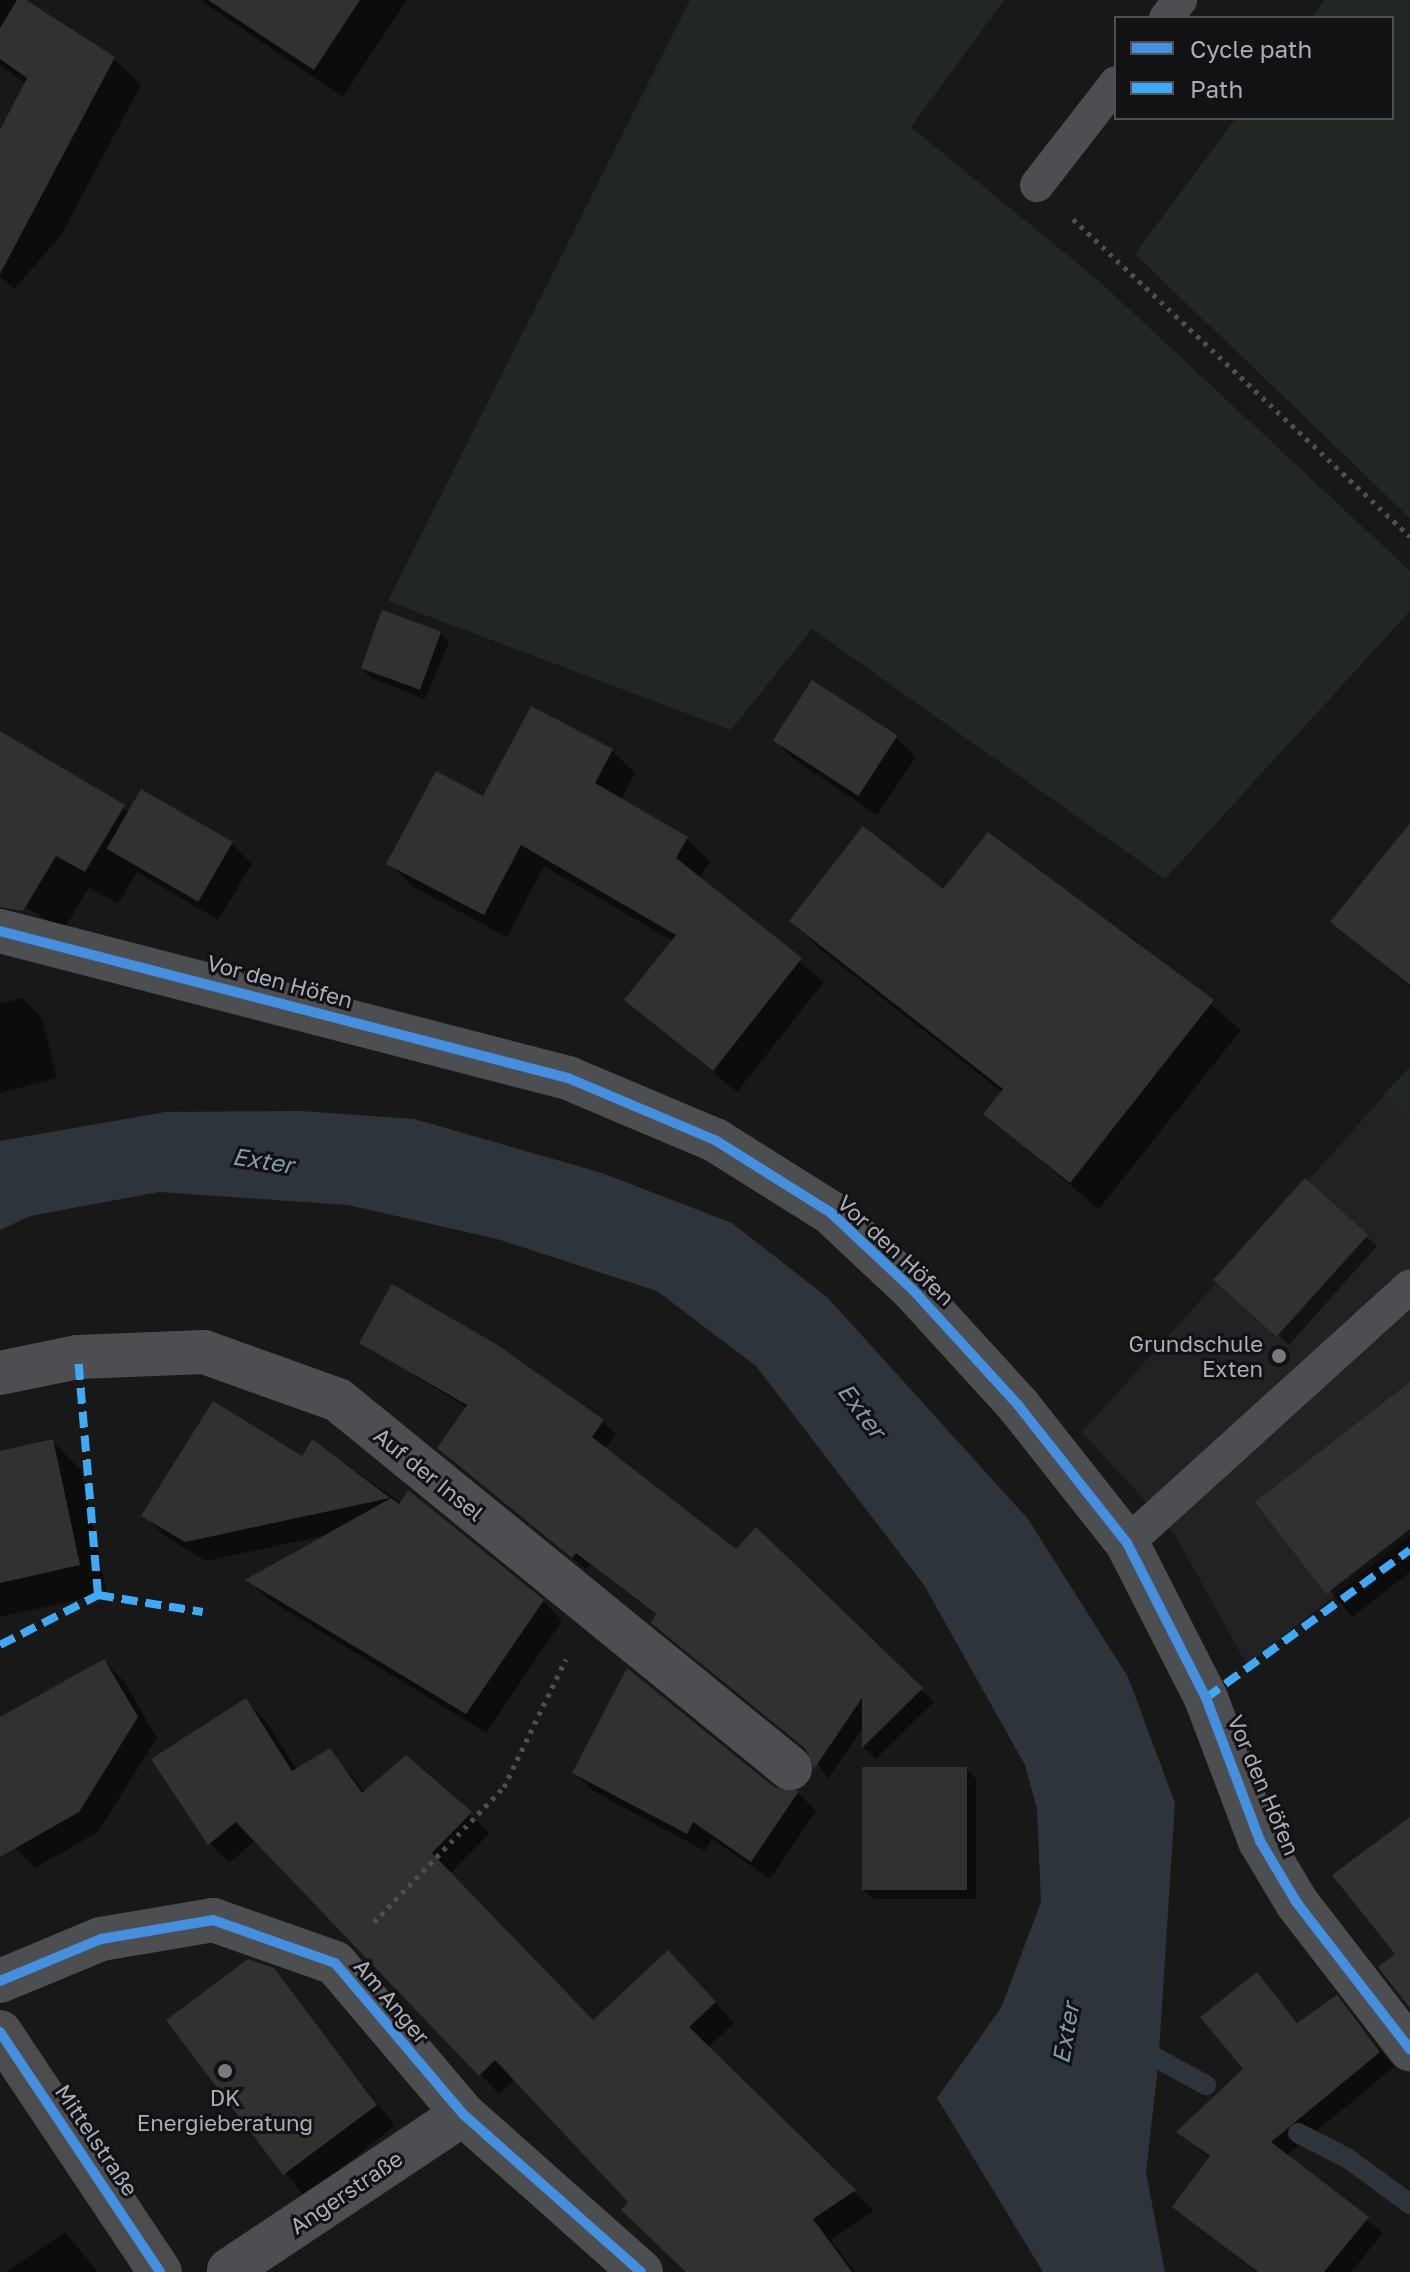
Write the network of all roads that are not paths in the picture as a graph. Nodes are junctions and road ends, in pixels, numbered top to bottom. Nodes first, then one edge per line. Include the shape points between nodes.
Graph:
1 (1180, 0) edge
2 (1168, 16) edge
3 (1114, 86) edge
4 (1037, 185) road end
5 (0, 931) edge
6 (1410, 1286) edge
7 (0, 1373) edge
8 (1127, 1543) junction
9 (790, 1768) dead end
10 (0, 1981) edge
11 (0, 2032) edge
12 (1410, 2049) edge
13 (463, 2114) junction
14 (229, 2271) edge
15 (160, 2272) edge
16 (641, 2272) edge

1 - 2 lane
3 - 4 lane
5 - 8 street, Vor den Höfen via 568,1078 715,1140 830,1212 913,1290 1018,1405
6 - 8 lane
7 - 9 street, Auf der Insel via 78,1357 204,1352 338,1400
8 - 12 street, Vor den Höfen via 1206,1698 1260,1841 1297,1903
10 - 13 street, Am Anger via 101,1939 213,1920 335,1963
11 - 15 main road, Mittelstraße
13 - 14 street, Angerstraße
13 - 16 street, Am Anger

